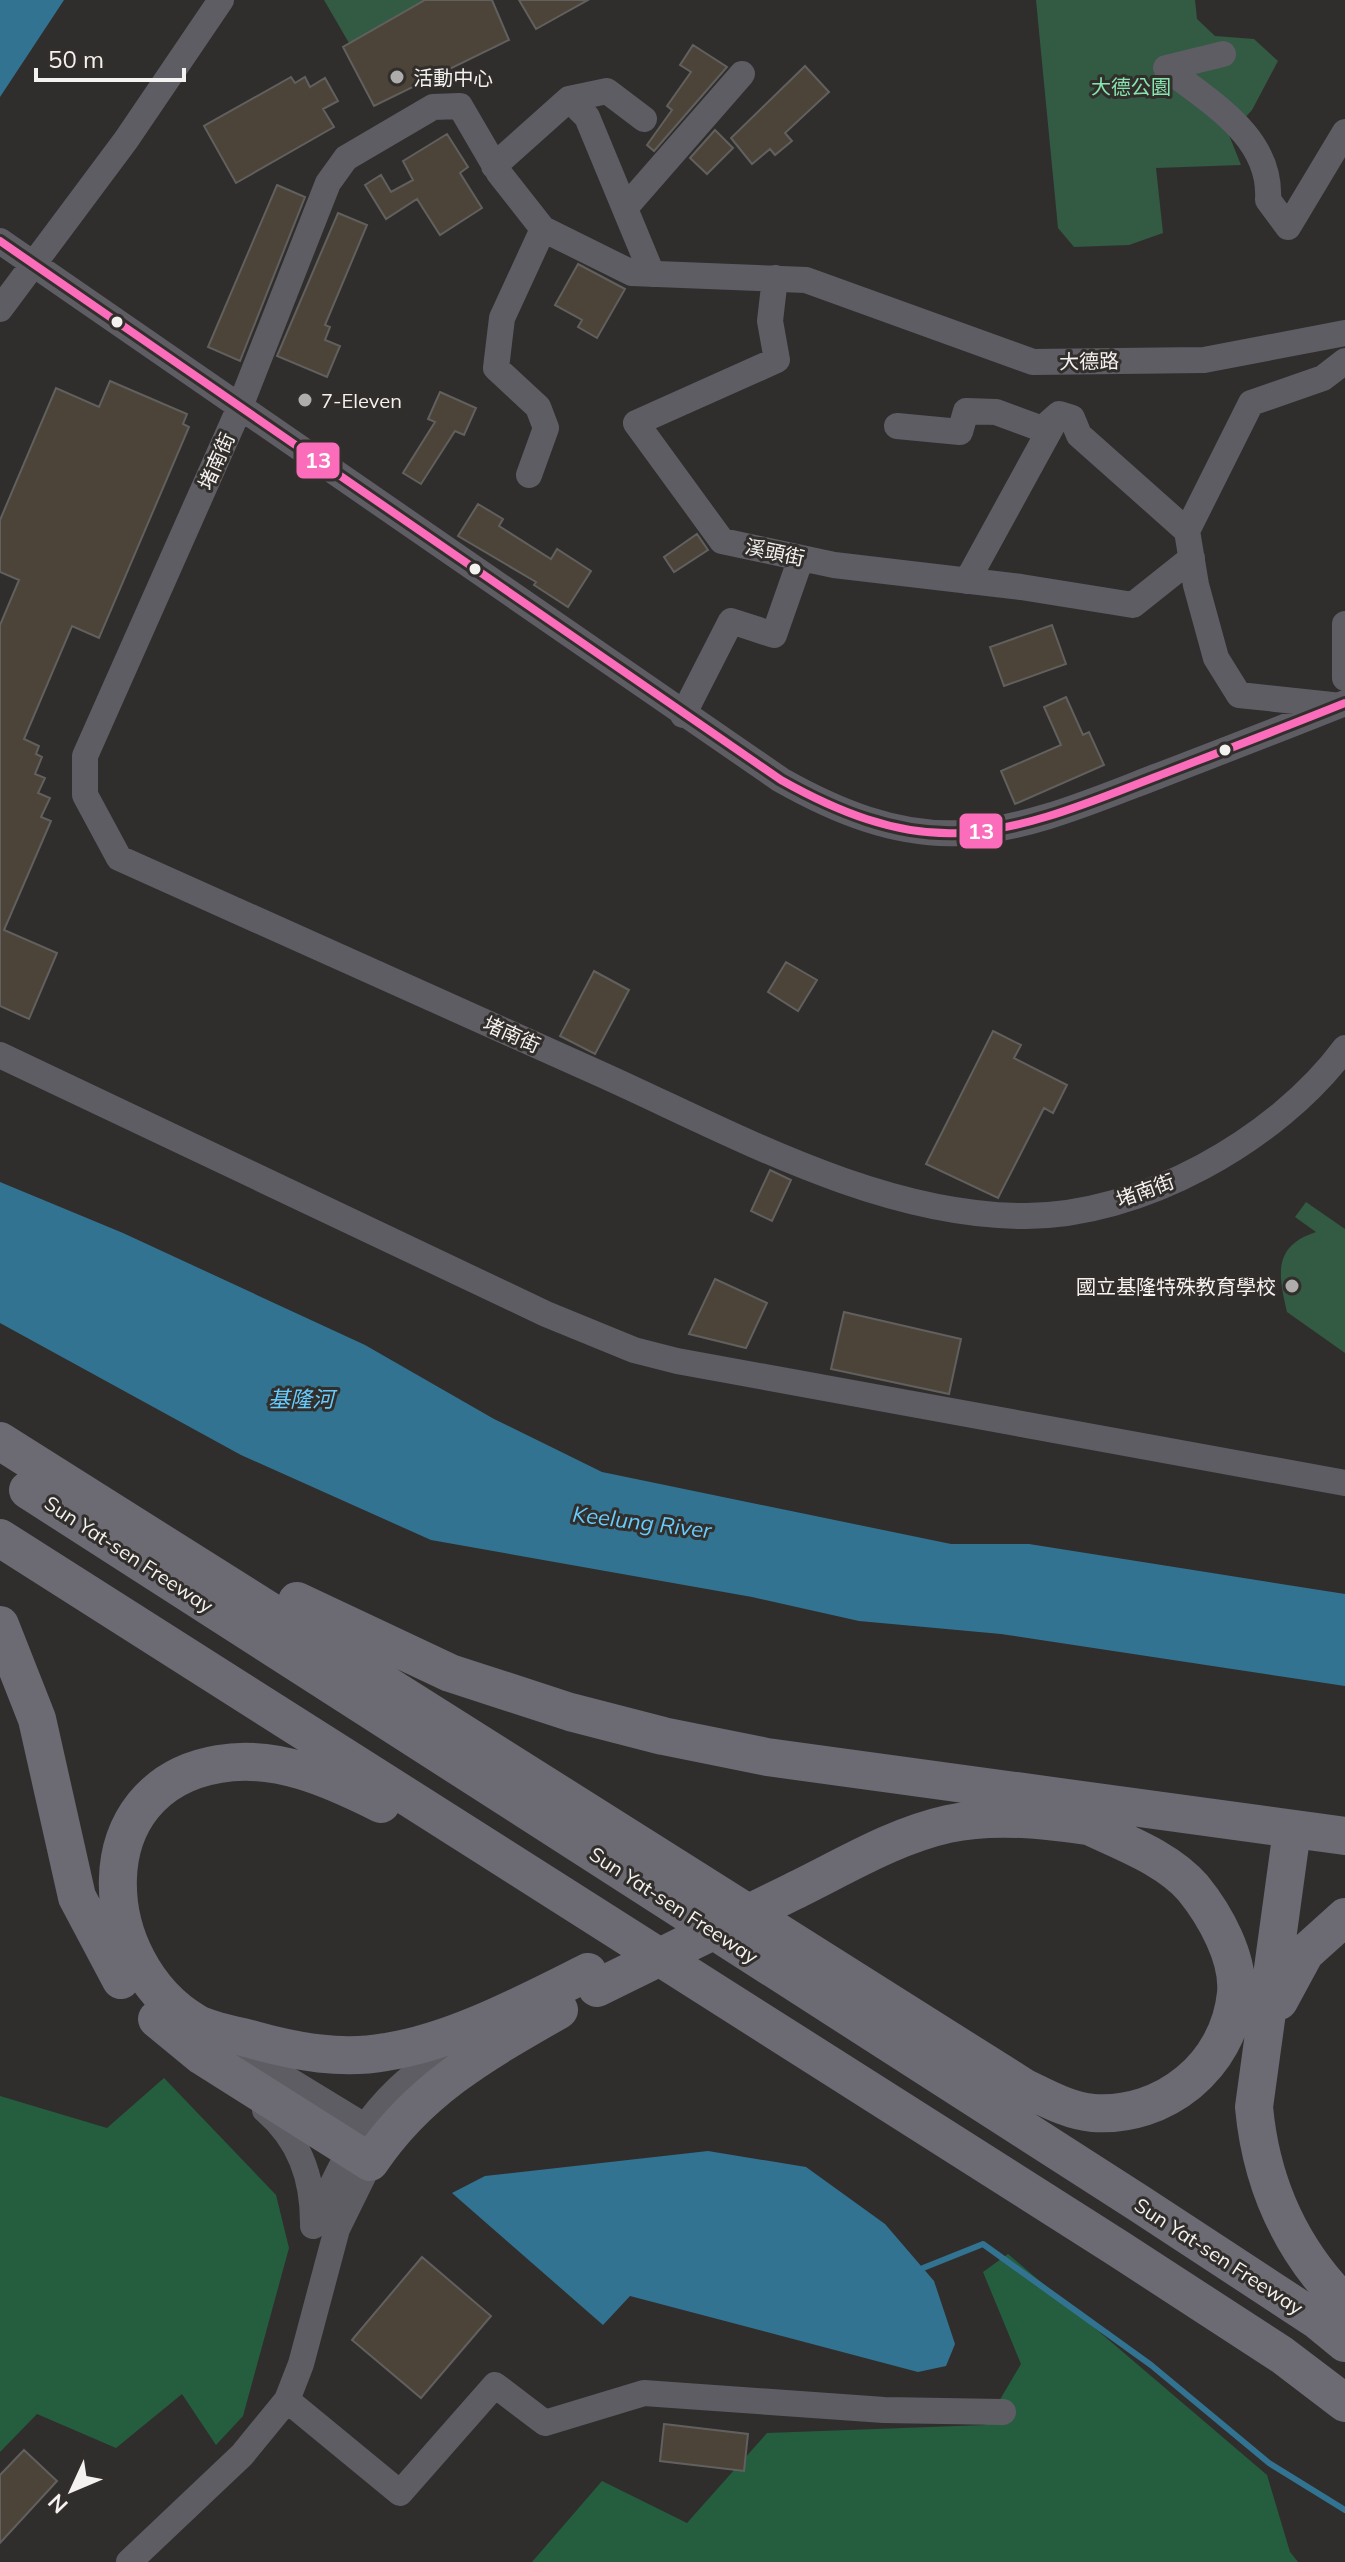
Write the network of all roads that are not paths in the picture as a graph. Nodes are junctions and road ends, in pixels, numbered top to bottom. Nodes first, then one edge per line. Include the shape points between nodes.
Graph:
1 (221, 0) edge
2 (1223, 54) dead end
3 (742, 74) dead end
4 (569, 99) junction
5 (644, 119) dead end
6 (1345, 132) edge
7 (494, 166) junction
8 (625, 208) junction
9 (543, 229) junction
10 (0, 241) edge
11 (28, 261) junction
12 (652, 274) junction
13 (775, 278) junction
14 (0, 309) edge
15 (1345, 333) edge
16 (1345, 361) edge
17 (239, 409) junction
18 (1059, 414) junction
19 (897, 426) dead end
20 (529, 475) dead end
21 (1187, 531) junction
22 (801, 558) junction
23 (1192, 558) junction
24 (967, 581) junction
25 (1345, 624) edge
26 (1345, 678) edge
27 (1342, 704) edge
28 (683, 715) junction
29 (1345, 1048) edge
30 (0, 1055) edge
31 (0, 1430) edge
32 (0, 1441) edge
33 (0, 1471) edge
34 (1345, 1483) edge
35 (0, 1538) edge
36 (0, 1625) edge
37 (1092, 1814) junction
38 (1345, 1836) edge
39 (1291, 1843) junction
40 (1345, 1861) edge
41 (562, 1893) junction
42 (1345, 1917) edge
43 (592, 1980) junction
44 (529, 2001) junction
45 (199, 2040) junction
46 (1263, 2045) junction
47 (367, 2144) junction
48 (313, 2226) junction
49 (321, 2282) junction
50 (1345, 2304) edge
51 (1345, 2343) edge
52 (287, 2400) junction
53 (1345, 2403) edge
54 (1003, 2412) dead end
55 (129, 2562) edge

1 - 11 street via 126,140
2 - 6 street via 1166,68 1245,130 1269,178 1268,200 1288,227
3 - 8 street
4 - 5 street via 607,91
4 - 7 street
4 - 8 street via 587,117
7 - 9 street, 大德路
7 - 17 street, 大德路 via 460,106 433,107 346,158 328,183
8 - 12 street
9 - 12 street, 大德路 via 632,273
9 - 20 street via 502,318 496,368 538,407 546,428
10 - 11 street, 堵南街
11 - 14 street
11 - 17 street, 堵南街
12 - 13 street, 大德路
13 - 15 street, 大德路 via 806,280 1033,362 1204,360
13 - 22 street, 溪頭街 via 770,321 777,360 636,423 722,541
16 - 21 street via 1323,378 1251,403
17 - 28 street, 堵南街
17 - 29 street, 堵南街 via 85,756 85,795 119,858 767,1149 878,1192 956,1211 1026,1217 1143,1195 1223,1155 1269,1123
18 - 19 street via 1042,429 996,412 966,411 960,432
18 - 21 street via 1072,418 1079,435
18 - 24 street
21 - 23 street
22 - 24 street, 溪頭街
22 - 28 street via 774,635 731,621
23 - 24 street, 溪頭街 via 1133,605
23 - 27 street via 1216,658 1239,695
25 - 26 street
27 - 28 street, 堵南街 via 1034,820 961,833 914,831 823,804
30 - 34 street via 546,1314 634,1350
31 - 37 highway via 99,1483 228,1566 450,1673 583,1716 767,1757
32 - 37 highway via 1025,2088 1089,2113 1114,2114 1175,2095 1198,2074 1218,2049 1236,1991 1227,1948 1192,1887
33 - 51 highway, Sun Yat-sen Freeway via 1127,2195
35 - 41 highway
36 - 45 highway via 37,1719 77,1897 127,1990
37 - 39 highway
37 - 43 highway via 988,1799 946,1805 870,1830 792,1881
38 - 39 highway
39 - 40 highway
39 - 46 highway
41 - 45 highway via 492,1870 395,1811 318,1773 220,1764 181,1776 135,1817 121,1845 117,1885 123,1934 150,1982
41 - 53 highway via 1132,2257
42 - 46 highway via 1305,1953 1284,1986
43 - 44 highway
43 - 47 highway via 446,2079
44 - 45 highway via 387,2052 349,2055
44 - 47 street via 449,2049 388,2096
45 - 47 highway
45 - 48 street via 285,2127 306,2170
46 - 50 highway via 1254,2107 1258,2152 1271,2194 1319,2277
47 - 48 street
47 - 49 street
48 - 49 street
49 - 52 street
52 - 54 street via 400,2493 495,2385 545,2423 644,2393 884,2410
52 - 55 street via 242,2455

